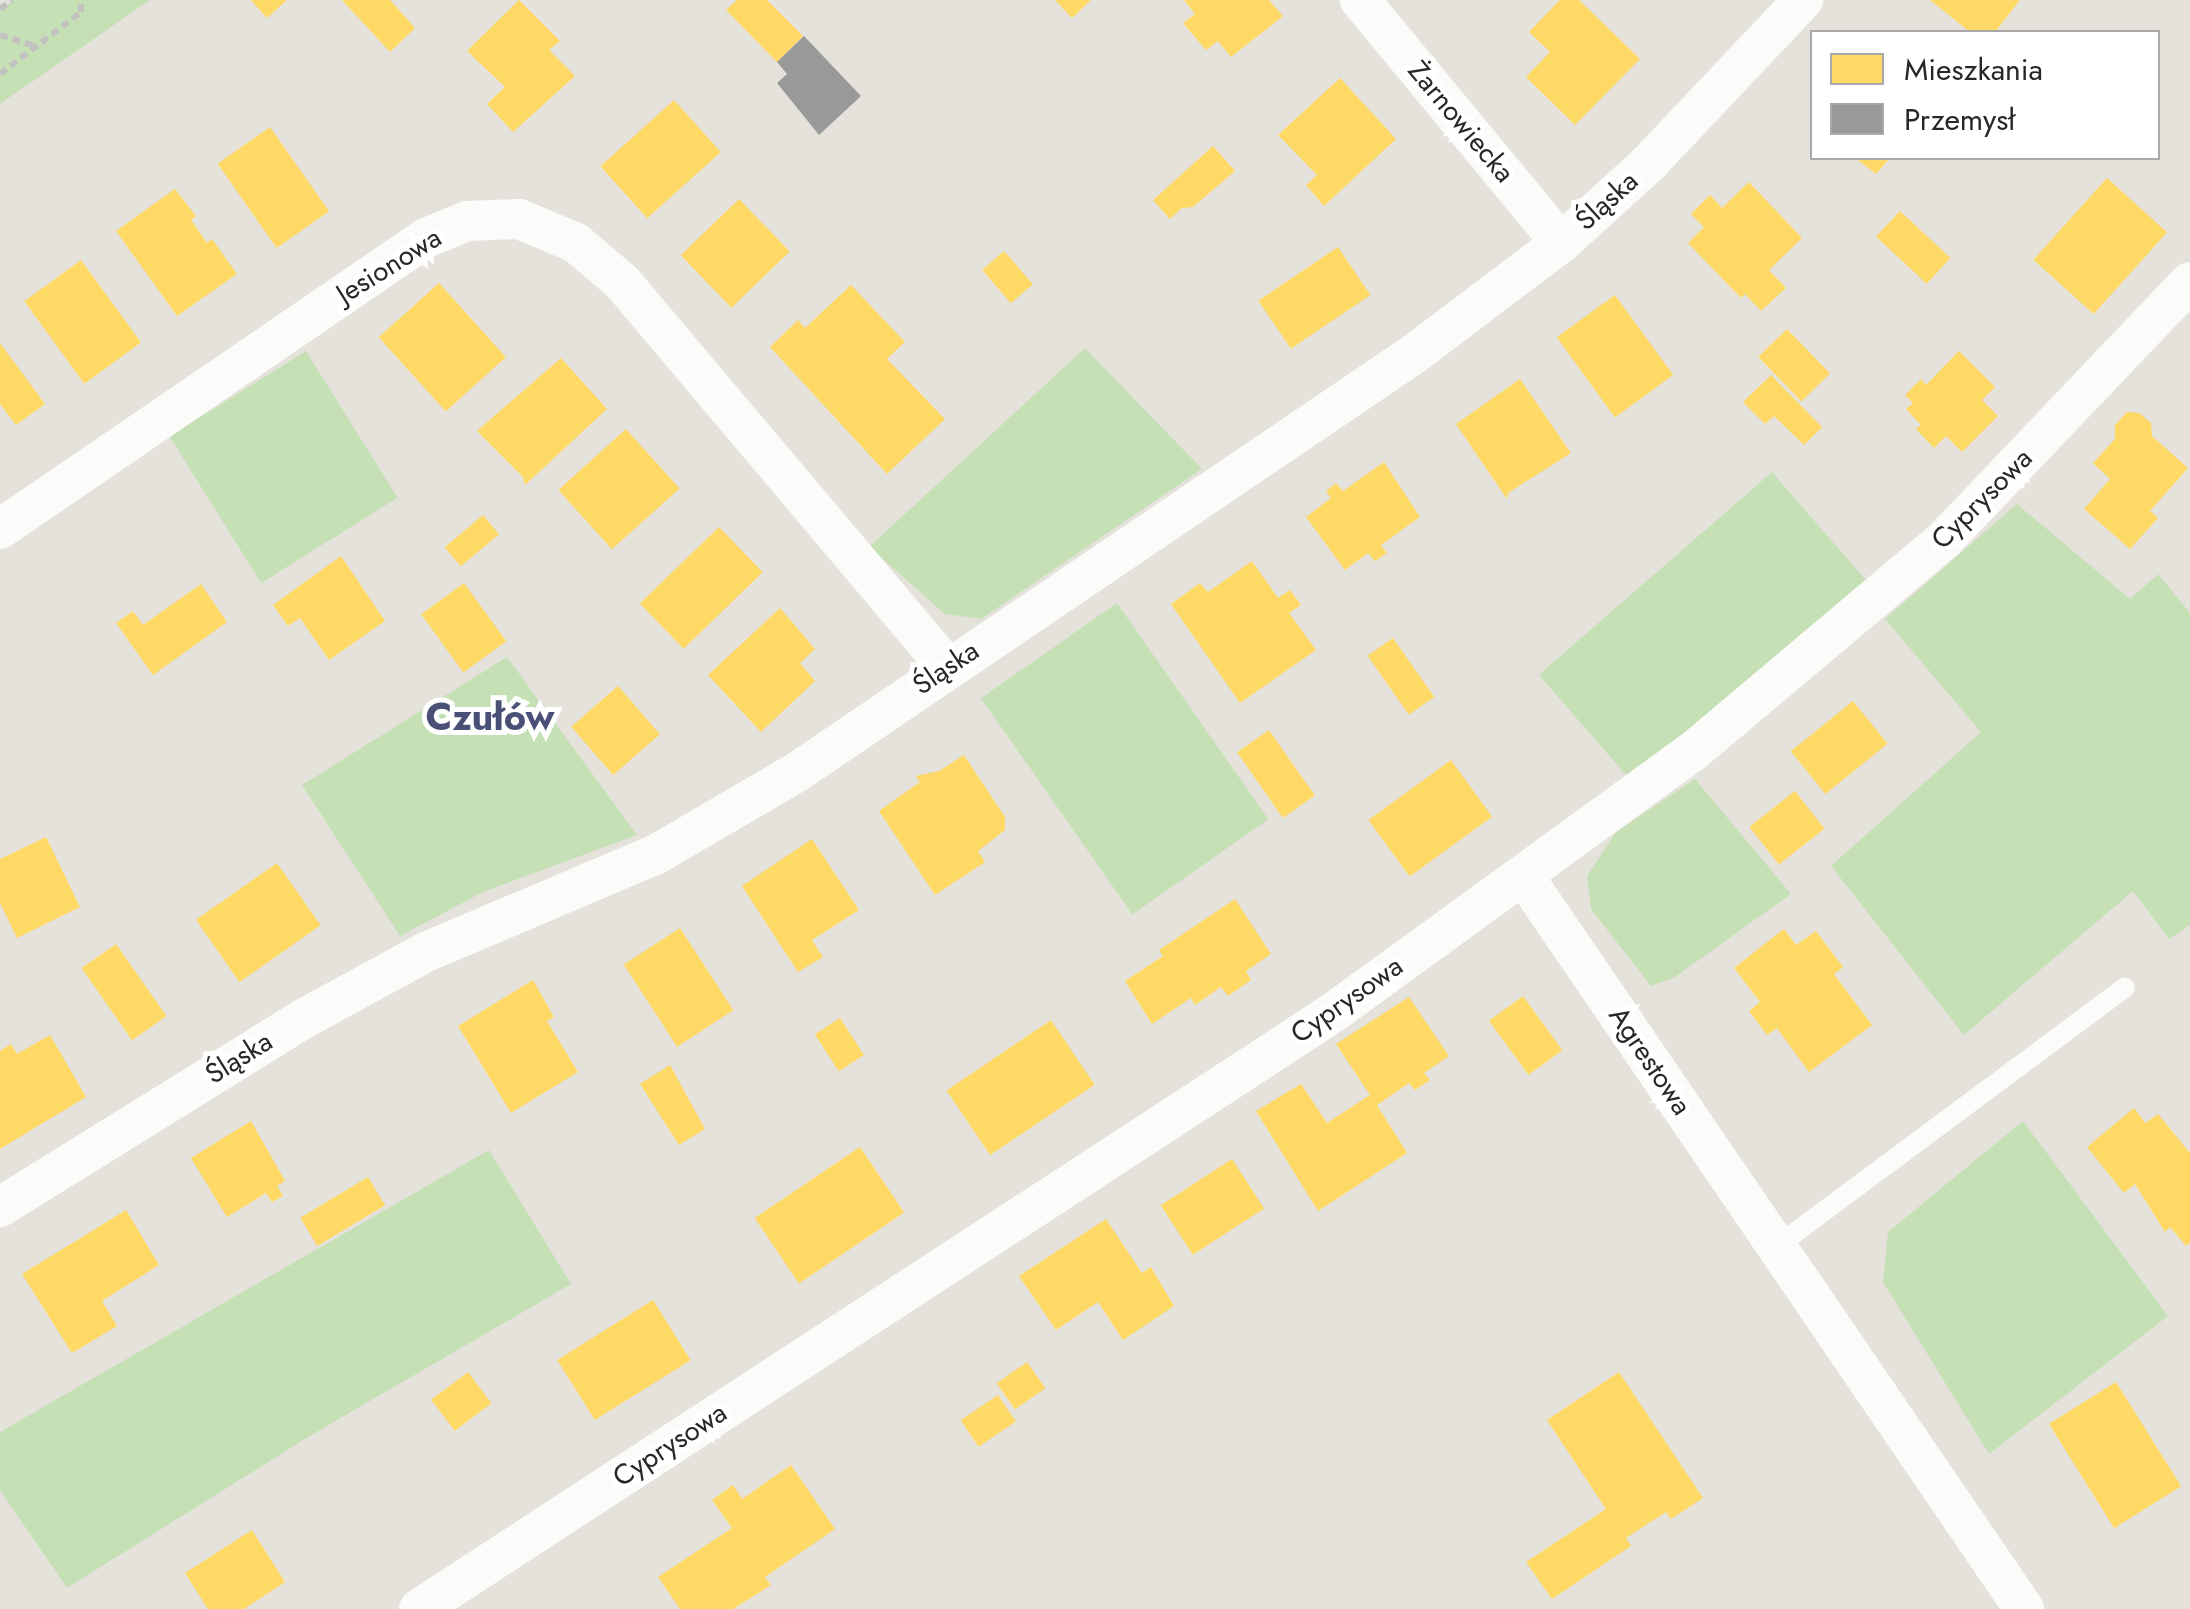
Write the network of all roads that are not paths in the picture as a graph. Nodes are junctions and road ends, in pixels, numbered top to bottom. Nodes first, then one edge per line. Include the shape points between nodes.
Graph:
1 (1360, 0) edge
2 (1804, 0) edge
3 (1561, 243) junction
4 (2190, 282) edge
5 (0, 529) edge
6 (947, 667) junction
7 (1522, 876) junction
8 (2125, 988) dead end
9 (0, 1206) edge
10 (1778, 1246) junction
11 (418, 1609) edge
12 (2023, 1609) edge

1 - 3 street, Żarnowiecka
2 - 3 street, Śląska via 1648,164
3 - 6 street, Śląska via 1398,365
4 - 7 street, Cyprysowa via 1944,540 1691,753
5 - 6 street, Jesionowa via 426,238 467,221 519,219 576,242 622,282
6 - 9 street, Śląska via 728,815 655,856 426,952 302,1019
7 - 10 street, Agrestowa
7 - 11 street, Cyprysowa via 1334,1012
8 - 10 lane
10 - 12 street, Agrestowa

